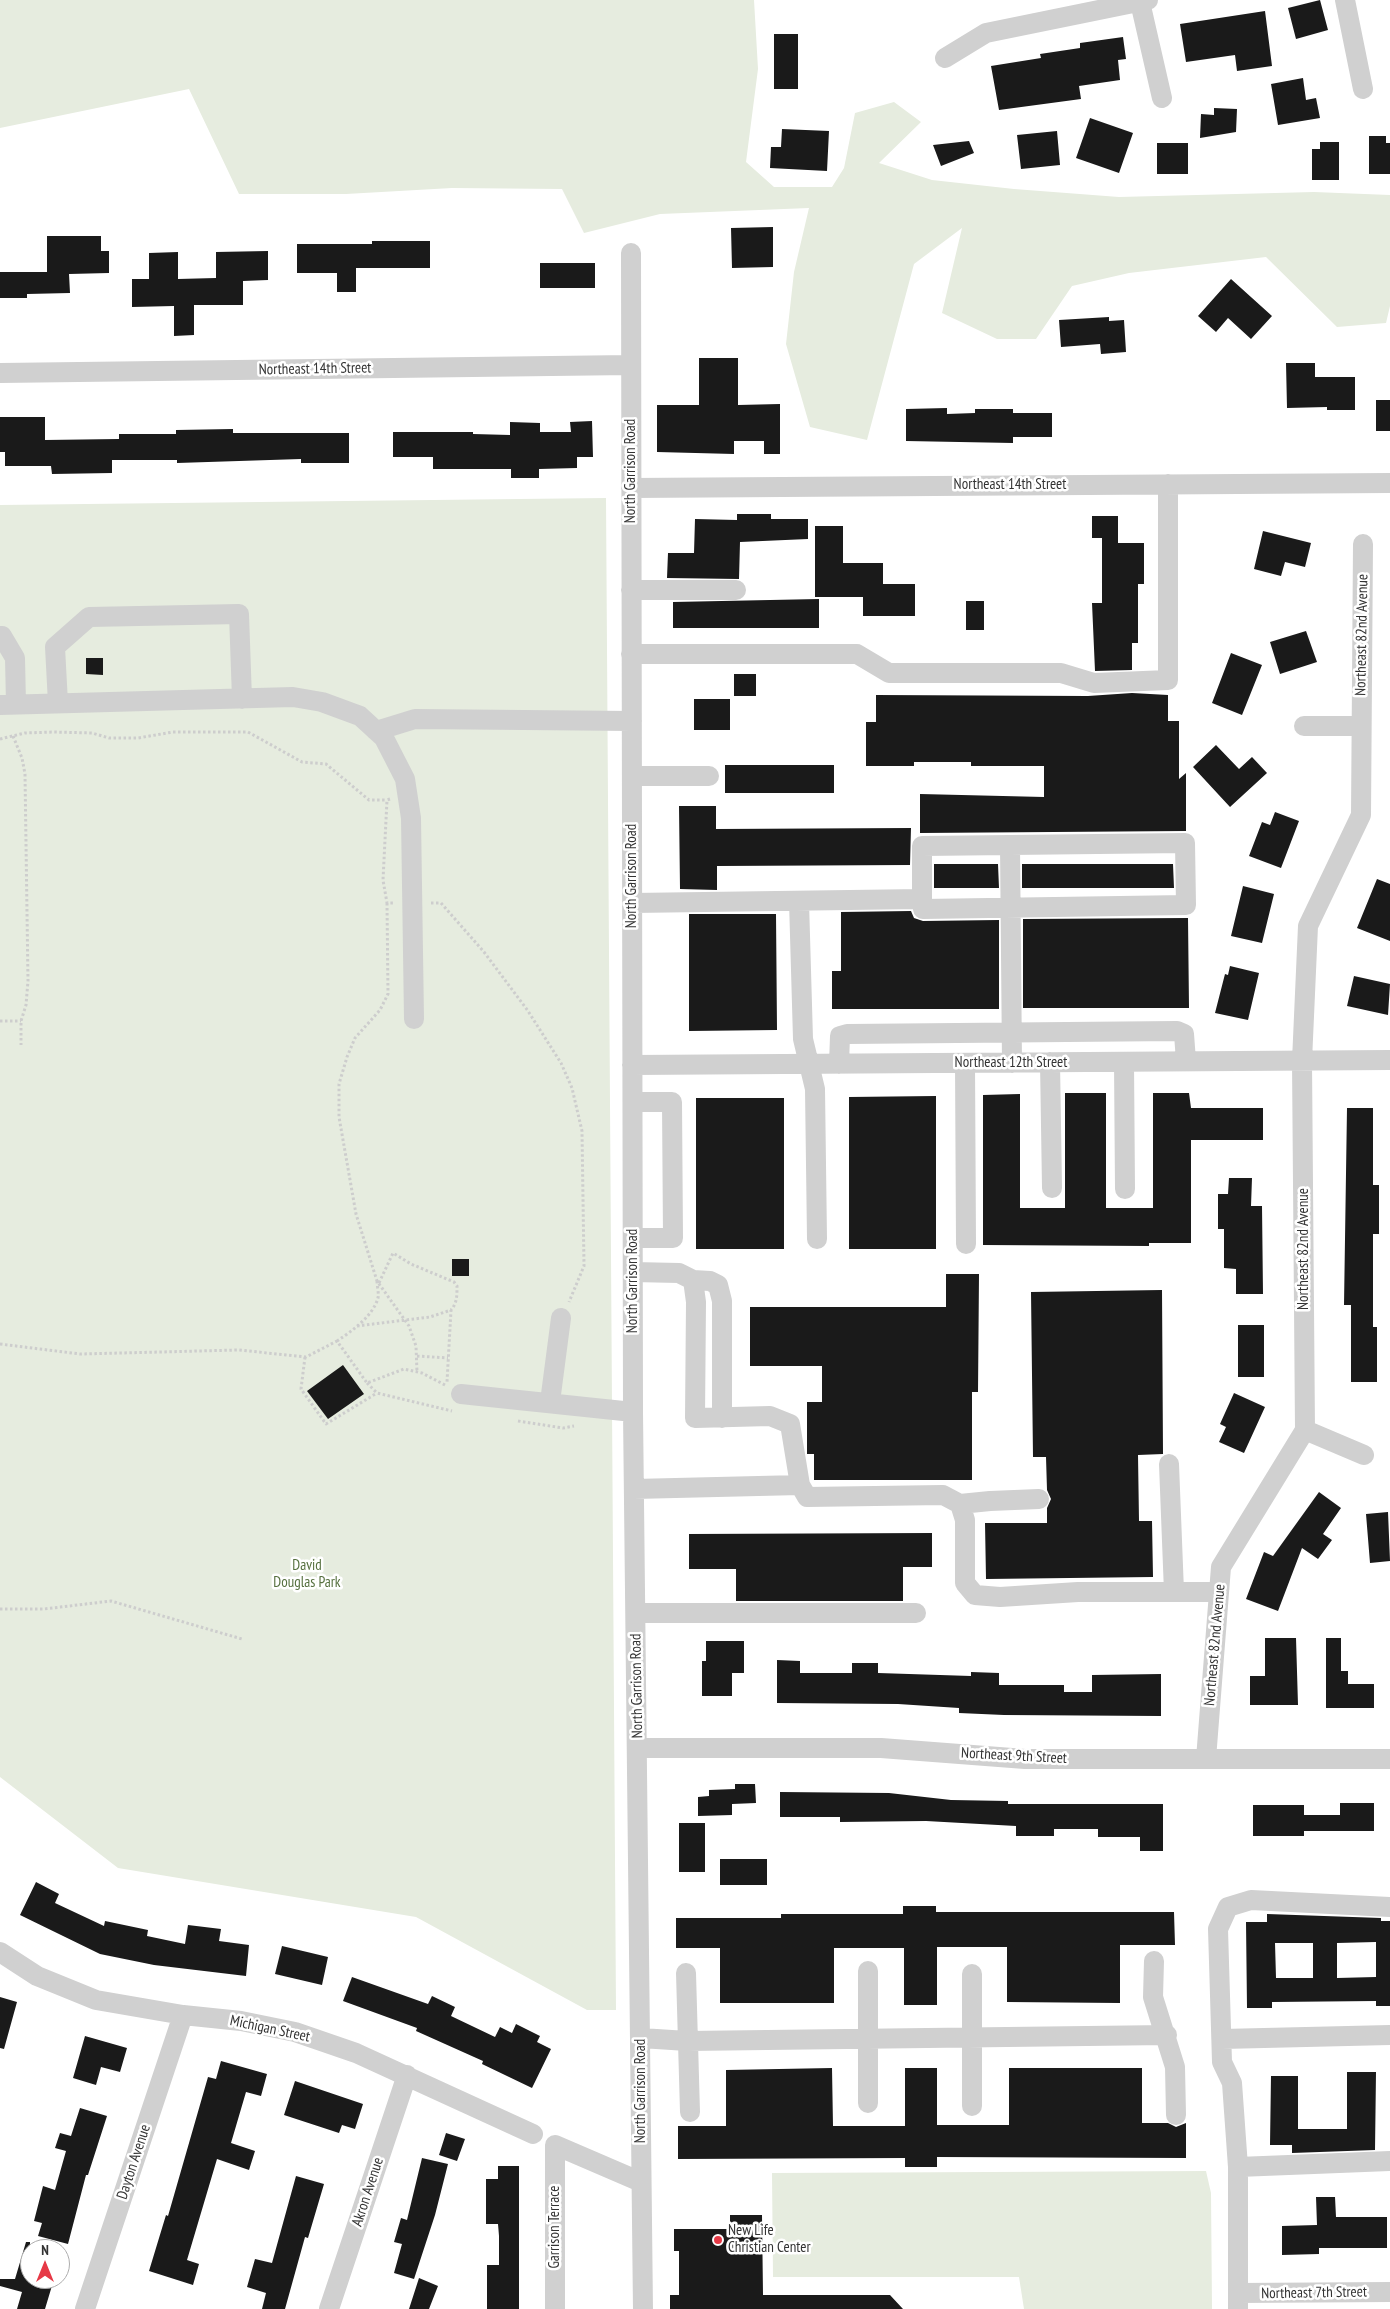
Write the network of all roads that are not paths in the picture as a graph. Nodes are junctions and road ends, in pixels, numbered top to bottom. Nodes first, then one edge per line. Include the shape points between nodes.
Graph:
1 (1345, 0) edge
2 (1144, 1) edge
3 (945, 58) dead end
4 (1363, 89) dead end
5 (1162, 98) dead end
6 (631, 253) dead end
7 (630, 365) junction
8 (0, 373) edge
9 (1390, 483) edge
10 (1168, 484) junction
11 (631, 488) junction
12 (1363, 544) dead end
13 (631, 590) junction
14 (736, 590) dead end
15 (0, 636) edge
16 (631, 654) junction
17 (242, 699) junction
18 (58, 703) junction
19 (8, 704) edge
20 (632, 721) junction
21 (1304, 726) dead end
22 (1361, 726) junction
23 (376, 731) junction
24 (632, 776) junction
25 (709, 776) dead end
26 (1010, 845) junction
27 (922, 899) junction
28 (799, 901) junction
29 (632, 903) junction
30 (1010, 908) junction
31 (414, 1019) dead end
32 (1012, 1033) junction
33 (1390, 1060) edge
34 (1186, 1061) junction
35 (1302, 1061) junction
36 (1012, 1062) junction
37 (1050, 1062) junction
38 (1124, 1062) junction
39 (965, 1063) junction
40 (809, 1064) junction
41 (839, 1064) junction
42 (632, 1065) junction
43 (633, 1102) junction
44 (1052, 1188) dead end
45 (1125, 1189) dead end
46 (633, 1238) junction
47 (817, 1239) dead end
48 (966, 1244) dead end
49 (633, 1272) junction
50 (692, 1280) junction
51 (561, 1318) road end
52 (461, 1394) dead end
53 (550, 1402) junction
54 (633, 1412) junction
55 (722, 1418) junction
56 (1305, 1430) junction
57 (1364, 1455) dead end
58 (1169, 1464) dead end
59 (800, 1485) junction
60 (634, 1489) junction
61 (1039, 1499) dead end
62 (960, 1504) junction
63 (1174, 1592) junction
64 (1219, 1592) junction
65 (636, 1613) junction
66 (916, 1613) dead end
67 (638, 1748) junction
68 (1206, 1759) junction
69 (1390, 1759) edge
70 (1390, 1906) edge
71 (0, 1952) edge
72 (1154, 1962) dead end
73 (868, 1971) dead end
74 (686, 1973) dead end
75 (972, 1974) dead end
76 (183, 2015) junction
77 (1390, 2035) edge
78 (1167, 2036) junction
79 (972, 2037) junction
80 (642, 2038) junction
81 (867, 2038) junction
82 (1222, 2038) junction
83 (687, 2041) junction
84 (407, 2076) junction
85 (868, 2103) dead end
86 (972, 2106) dead end
87 (690, 2112) dead end
88 (1176, 2115) dead end
89 (533, 2134) dead end
90 (1390, 2161) edge
91 (1238, 2167) junction
92 (642, 2182) junction
93 (1390, 2292) edge
94 (1238, 2301) edge
95 (85, 2309) edge
96 (329, 2309) edge
97 (556, 2309) edge
98 (644, 2309) edge

1 - 4 street
2 - 3 street via 986,33
2 - 5 street
6 - 7 street, North Garrison Road
7 - 8 street, Northeast 14th Street
7 - 11 street, North Garrison Road
9 - 10 street, Northeast 14th Street
10 - 11 street, Northeast 14th Street
10 - 16 street via 1168,680 1094,683 1061,673 889,672 857,654
11 - 13 street, North Garrison Road
12 - 22 street, Northeast 82nd Avenue
13 - 14 street
13 - 16 street, North Garrison Road
15 - 19 street via 15,658
16 - 20 street, North Garrison Road
17 - 18 street
17 - 18 street via 239,614 98,616 89,617 55,646
17 - 23 street via 293,697 322,702 360,716
18 - 19 street
20 - 23 street via 415,719
20 - 24 street, North Garrison Road
21 - 22 street
22 - 35 street, Northeast 82nd Avenue via 1360,815 1308,926
23 - 31 street via 384,738 405,779 411,818
24 - 25 street
24 - 29 street, North Garrison Road
26 - 27 street via 922,846
26 - 30 street
26 - 30 street via 1185,843 1186,905
27 - 28 street
27 - 30 street via 923,909
28 - 29 street
28 - 40 street via 803,1039
29 - 42 street, North Garrison Road
30 - 32 street
32 - 34 street via 1177,1031 1184,1034
32 - 36 street
32 - 41 street via 847,1034 840,1036
33 - 35 street, Northeast 12th Street
34 - 35 street, Northeast 12th Street
34 - 38 street, Northeast 12th Street
35 - 56 street, Northeast 82nd Avenue
36 - 37 street, Northeast 12th Street
36 - 39 street, Northeast 12th Street
37 - 38 street, Northeast 12th Street
37 - 44 street
38 - 45 street
39 - 41 street, Northeast 12th Street
39 - 48 street
40 - 41 street, Northeast 12th Street
40 - 42 street, Northeast 12th Street
40 - 47 street via 815,1089
42 - 43 street, North Garrison Road
43 - 46 street, North Garrison Road
43 - 46 street via 672,1102 673,1238
46 - 49 street, North Garrison Road
49 - 50 street via 680,1272
49 - 54 street, North Garrison Road
50 - 55 street via 710,1281 718,1285 720,1291
50 - 55 street via 696,1302 695,1418
51 - 53 street
52 - 53 street
53 - 54 street
54 - 60 street, North Garrison Road
55 - 59 street via 770,1416 790,1424
56 - 57 street
56 - 64 street, Northeast 82nd Avenue via 1221,1567
58 - 63 street
59 - 60 street
59 - 62 street via 807,1497 943,1495
60 - 65 street, North Garrison Road
61 - 62 street
62 - 63 street via 965,1520 965,1583 975,1595
63 - 64 street
64 - 68 street, Northeast 82nd Avenue
65 - 66 street
65 - 67 street, North Garrison Road
67 - 68 street, Northeast 9th Street via 881,1748 1025,1759
67 - 80 street, North Garrison Road
68 - 69 street, Northeast 9th Street
70 - 82 street via 1251,1900 1228,1907 1218,1929
71 - 76 street, Michigan Street via 36,1976 96,2000
72 - 78 street via 1153,1997
73 - 81 street
74 - 83 street
75 - 79 street
76 - 84 street, Michigan Street via 241,2021 295,2032 356,2053
76 - 95 street, Dayton Avenue
77 - 82 street
78 - 79 street
78 - 88 street via 1175,2067
79 - 81 street
79 - 86 street
80 - 83 street
80 - 92 street, North Garrison Road
81 - 83 street
81 - 85 street
82 - 91 street via 1222,2062 1232,2082
83 - 87 street
84 - 89 street, Michigan Street
84 - 96 street, Akron Avenue
90 - 91 street
91 - 94 street
92 - 97 street, Garrison Terrace via 555,2145
92 - 98 street, North Garrison Road
93 - 94 street, Northeast 7th Street

